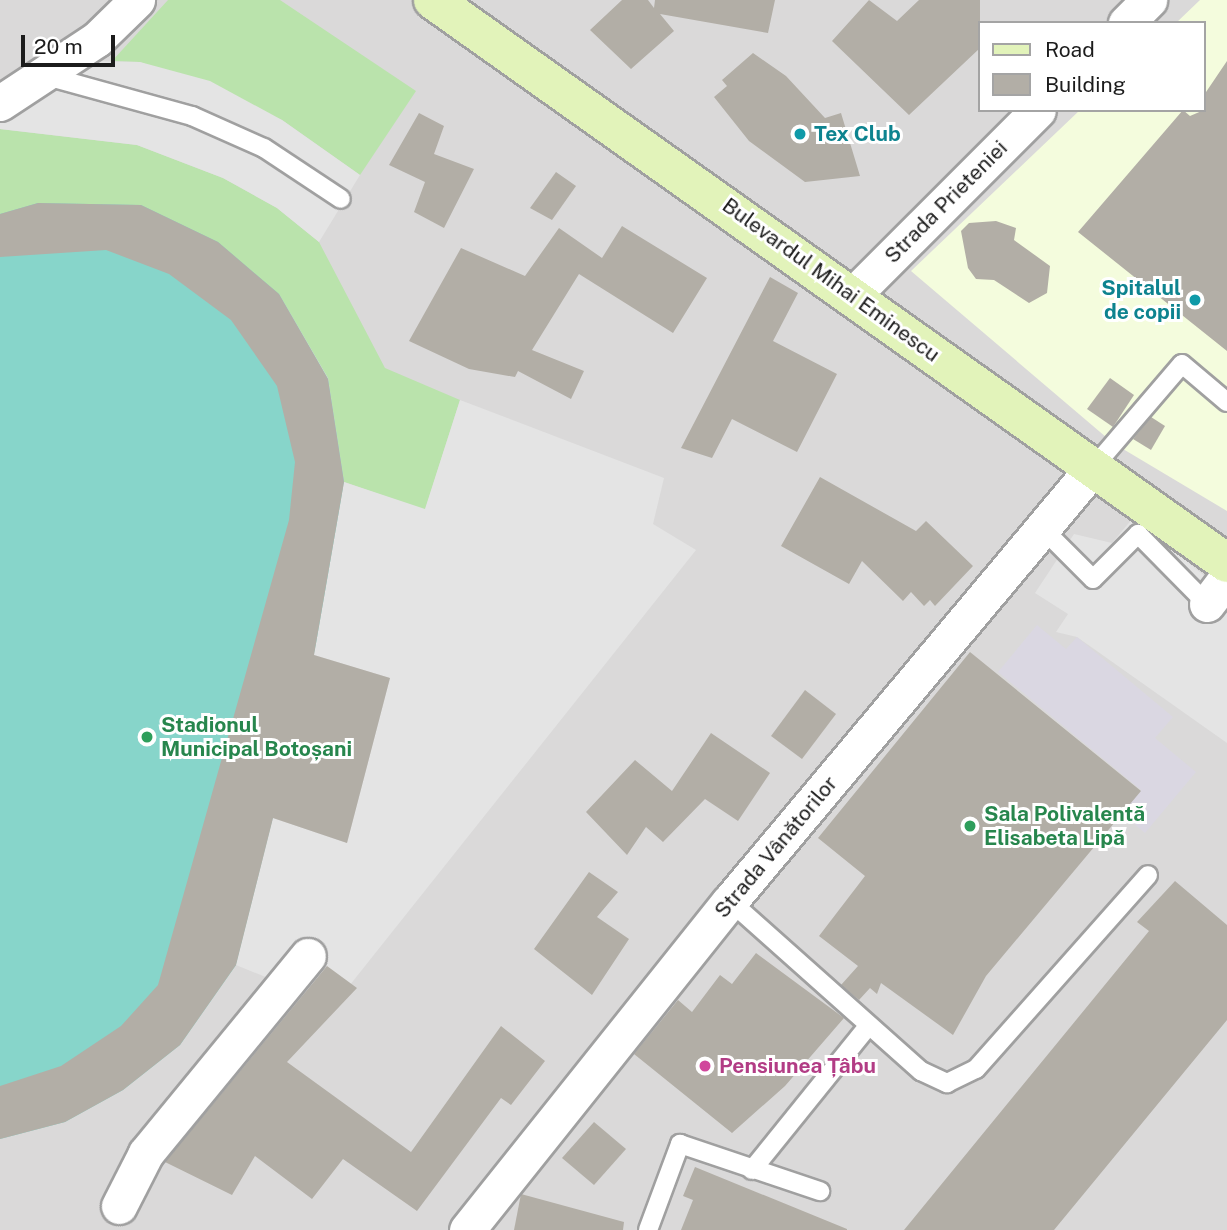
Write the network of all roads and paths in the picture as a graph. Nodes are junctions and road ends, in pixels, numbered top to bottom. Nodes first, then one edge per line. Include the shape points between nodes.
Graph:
1 (137, 0) edge
2 (433, 0) edge
3 (1149, 0) edge
4 (1128, 21) edge
5 (43, 75) junction
6 (0, 103) edge
7 (1036, 112) edge
8 (341, 199) dead end
9 (854, 294) junction
10 (1227, 402) edge
11 (1092, 469) junction
12 (1042, 528) junction
13 (1227, 564) edge
14 (1217, 590) edge
15 (1147, 875) dead end
16 (730, 901) junction
17 (308, 956) dead end
18 (869, 1025) junction
19 (752, 1170) junction
20 (820, 1191) dead end
21 (119, 1206) dead end
22 (467, 1230) edge
23 (648, 1230) edge

1 - 5 street via 97,39
2 - 9 main road, Bulevardul Mihai Eminescu
3 - 4 street
5 - 6 street
5 - 8 lane via 192,116 264,148
7 - 9 street, Strada Prieteniei
9 - 11 main road, Bulevardul Mihai Eminescu
10 - 11 lane via 1182,364
11 - 12 street, Strada Vânătorilor
11 - 13 main road, Bulevardul Mihai Eminescu
12 - 14 lane via 1093,579 1138,534
12 - 16 street, Strada Vânătorilor
15 - 18 lane via 976,1069 947,1083 921,1071
16 - 18 lane
16 - 22 street, Strada Vânătorilor
17 - 21 street via 146,1153
18 - 19 lane
19 - 20 lane
19 - 23 lane via 680,1144

